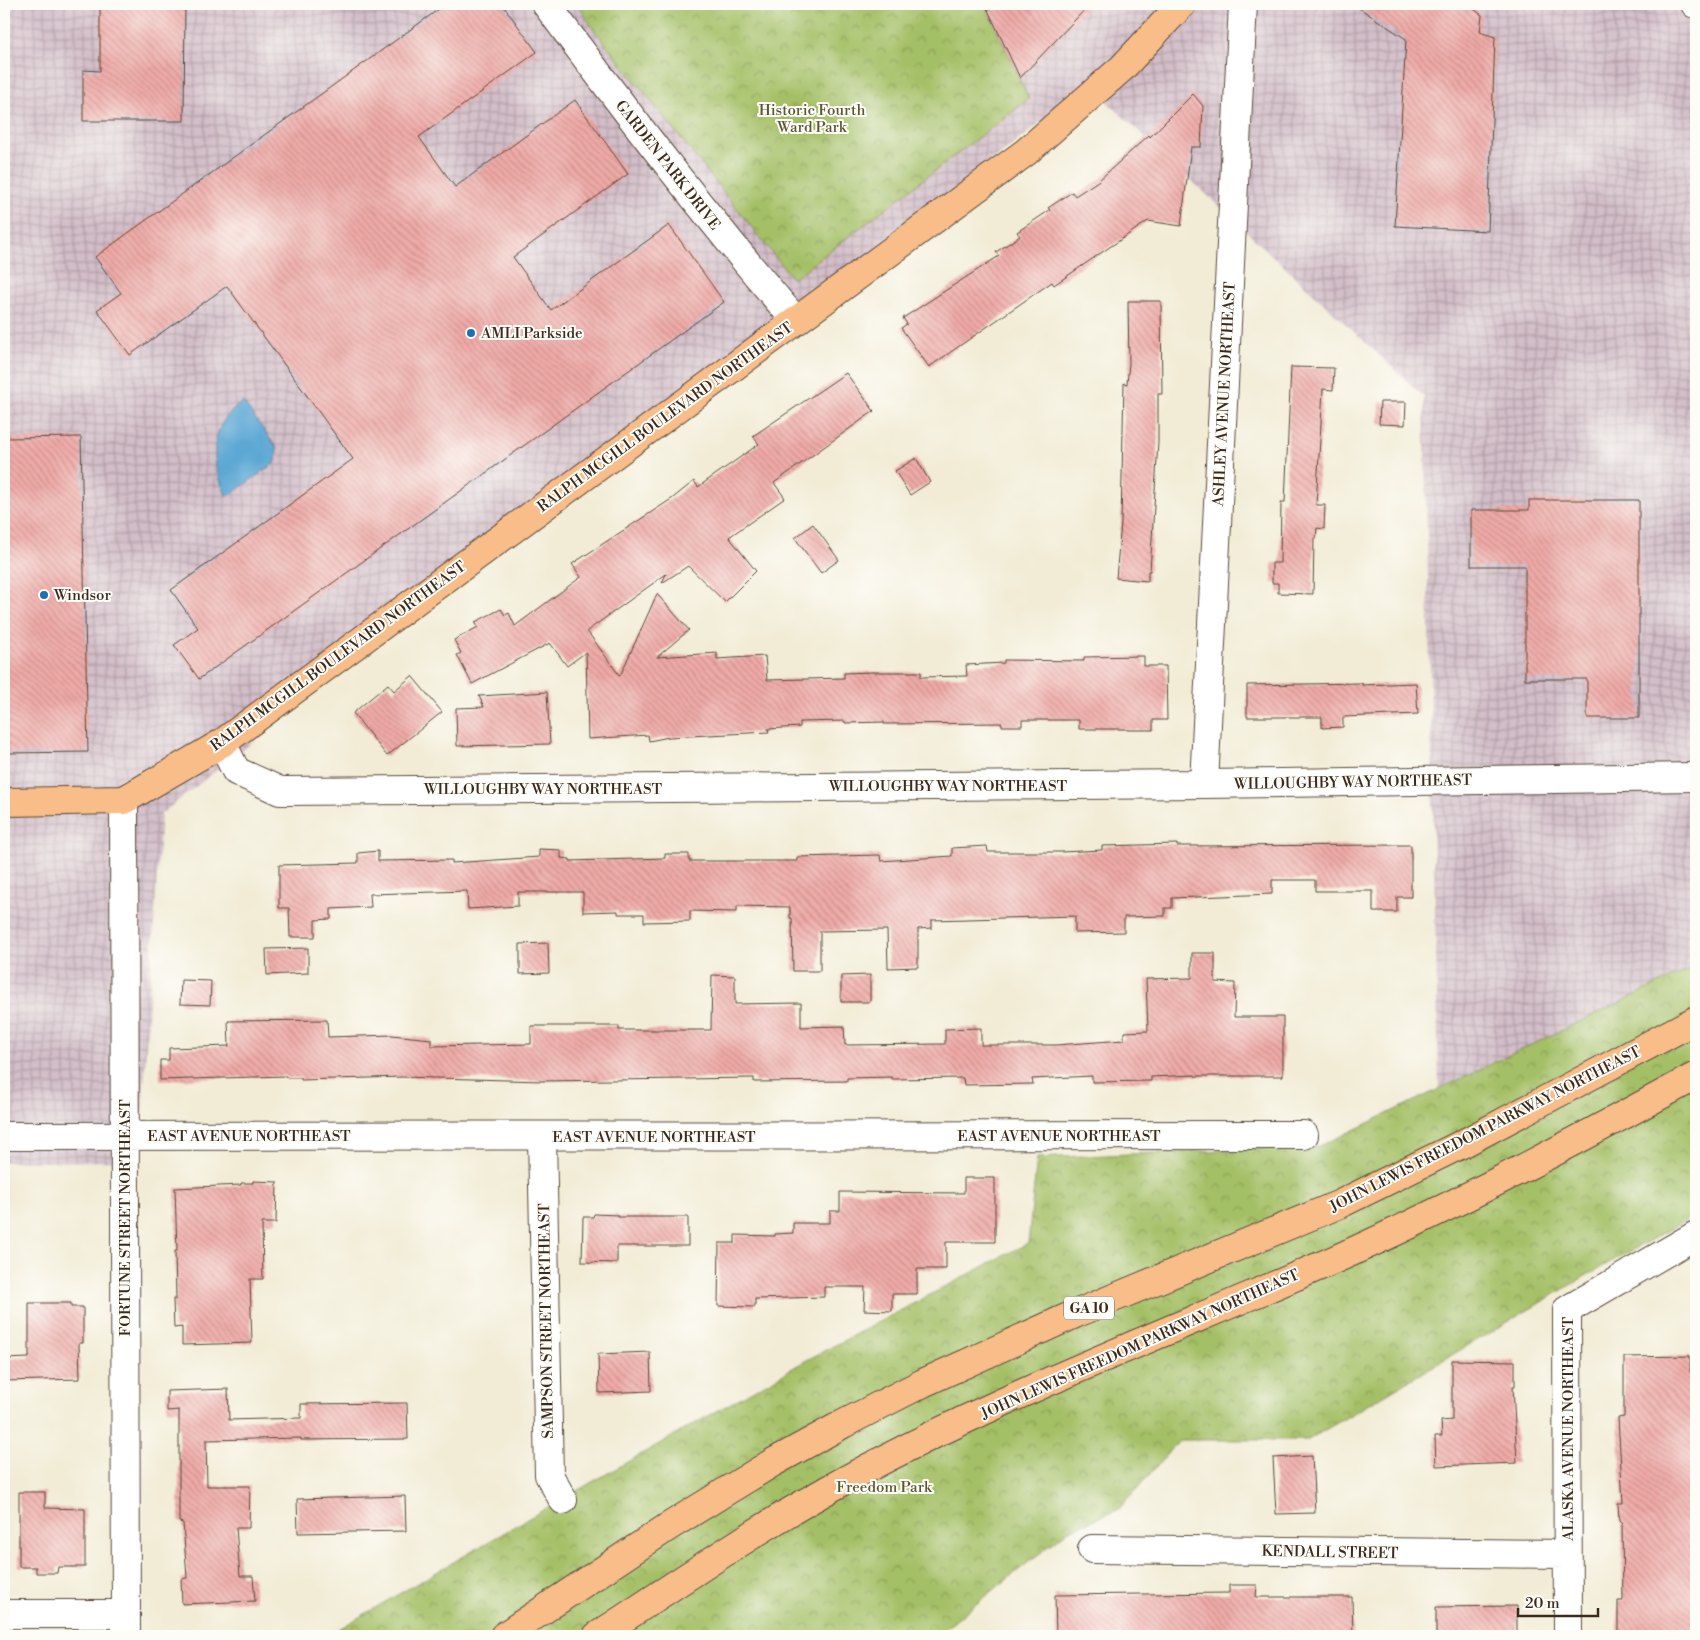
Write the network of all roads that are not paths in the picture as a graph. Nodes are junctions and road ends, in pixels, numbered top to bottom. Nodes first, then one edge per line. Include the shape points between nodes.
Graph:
1 (546, 4) edge
2 (1182, 4) edge
3 (1243, 4) edge
4 (796, 321) junction
5 (222, 743) junction
6 (1696, 777) edge
7 (1204, 784) junction
8 (124, 800) junction
9 (4, 802) edge
10 (1696, 1020) edge
11 (1696, 1076) edge
12 (125, 1135) junction
13 (1304, 1135) dead end
14 (4, 1136) edge
15 (542, 1137) junction
16 (1696, 1235) edge
17 (563, 1500) dead end
18 (1092, 1549) dead end
19 (1567, 1554) junction
20 (4, 1614) edge
21 (126, 1625) edge
22 (504, 1636) edge
23 (597, 1636) edge
24 (1568, 1636) edge

1 - 4 street, GARDEN PARK DRIVE via 641,131
2 - 4 main road, RALPH MCGILL BOULEVARD NORTHEAST via 1122,68 1026,152
3 - 7 street, ASHLEY AVENUE NORTHEAST
4 - 5 main road, RALPH MCGILL BOULEVARD NORTHEAST
5 - 7 street, WILLOUGHBY WAY NORTHEAST via 236,771 280,791
5 - 8 main road, RALPH MCGILL BOULEVARD NORTHEAST
6 - 7 street, WILLOUGHBY WAY NORTHEAST
8 - 9 main road
8 - 12 street, FORTUNE STREET NORTHEAST
10 - 22 main road, JOHN LEWIS FREEDOM PARKWAY NORTHEAST / GA 10 via 1464,1143 1340,1204 1075,1314 923,1383 843,1424 772,1462 668,1527
11 - 23 main road, JOHN LEWIS FREEDOM PARKWAY NORTHEAST via 1454,1205 1091,1363 851,1477 770,1523
12 - 14 street, EAST AVENUE NORTHEAST
12 - 15 street, EAST AVENUE NORTHEAST
12 - 21 street, FORTUNE STREET NORTHEAST
13 - 15 street, EAST AVENUE NORTHEAST
15 - 17 street, SAMPSON STREET NORTHEAST via 549,1475
16 - 19 street, ALASKA AVENUE NORTHEAST via 1567,1310
18 - 19 street, KENDALL STREET
19 - 24 street, ALASKA AVENUE NORTHEAST
20 - 21 street

